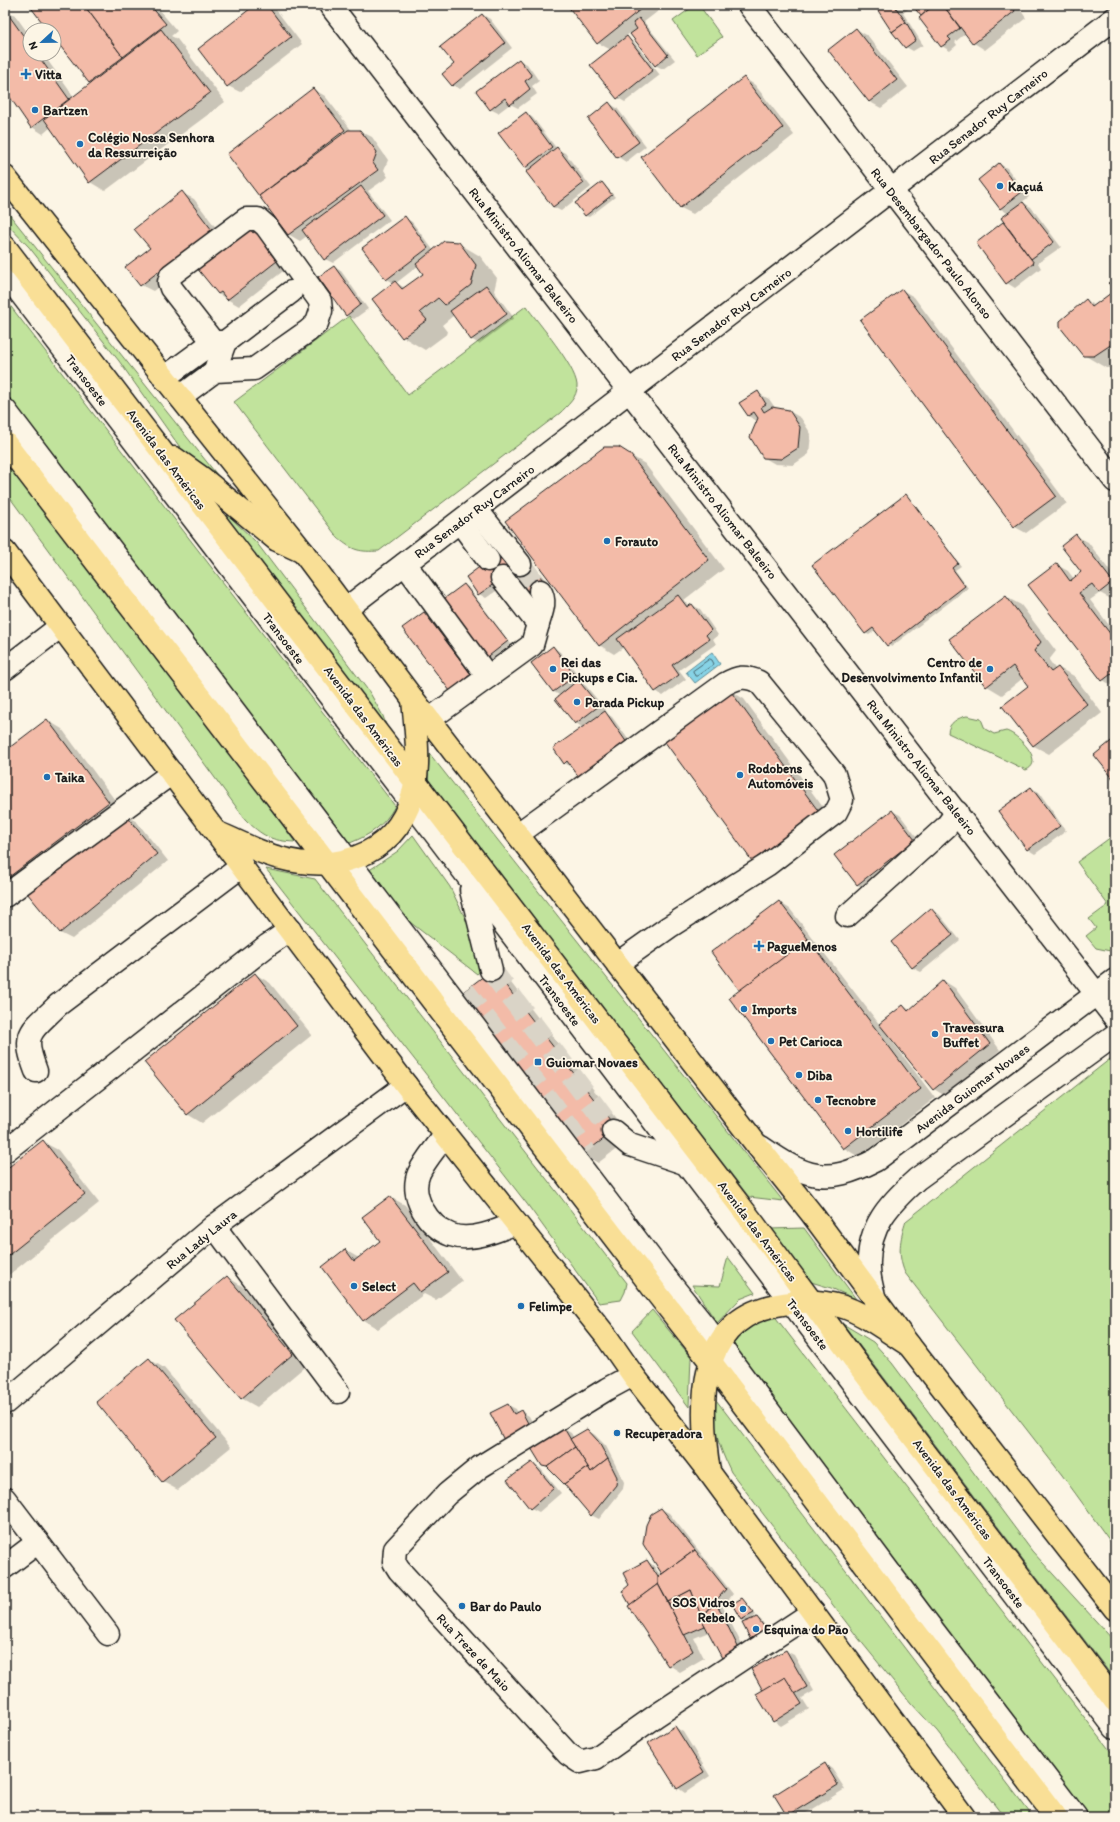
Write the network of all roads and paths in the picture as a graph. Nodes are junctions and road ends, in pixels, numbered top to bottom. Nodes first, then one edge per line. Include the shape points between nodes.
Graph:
1 (330, 5) edge
2 (749, 5) edge
3 (1115, 18) edge
4 (5, 178) edge
5 (892, 191) junction
6 (5, 247) edge
7 (5, 273) edge
8 (291, 292) dead end
9 (219, 342) junction
10 (215, 370) junction
11 (164, 378) junction
12 (630, 391) junction
13 (180, 397) junction
14 (5, 410) edge
15 (5, 443) edge
16 (161, 451) junction
17 (1115, 481) edge
18 (468, 516) junction
19 (5, 552) edge
20 (303, 552) junction
21 (488, 560) dead end
22 (405, 564) junction
23 (520, 564) tunnel mouth
24 (502, 578) dead end
25 (540, 591) tunnel mouth
26 (347, 608) junction
27 (538, 624) junction
28 (61, 626) junction
29 (5, 669) edge
30 (488, 677) junction
31 (413, 699) junction
32 (430, 719) junction
33 (172, 773) junction
34 (412, 793) junction
35 (957, 812) junction
36 (218, 833) junction
37 (518, 834) junction
38 (348, 860) junction
39 (325, 863) junction
40 (242, 866) junction
41 (469, 881) junction
42 (5, 896) edge
43 (847, 916) dead end
44 (290, 930) junction
45 (404, 934) junction
46 (618, 963) junction
47 (491, 970) tunnel mouth
48 (1115, 980) edge
49 (464, 991) tunnel mouth
50 (1097, 994) junction
51 (1115, 1018) edge
52 (1115, 1035) edge
53 (36, 1071) dead end
54 (406, 1085) junction
55 (613, 1131) tunnel mouth
56 (445, 1135) junction
57 (756, 1144) junction
58 (5, 1151) edge
59 (586, 1153) tunnel mouth
60 (684, 1163) junction
61 (614, 1210) junction
62 (516, 1224) junction
63 (214, 1226) junction
64 (875, 1301) junction
65 (801, 1302) junction
66 (909, 1346) junction
67 (714, 1352) junction
68 (633, 1375) junction
69 (338, 1392) dead end
70 (5, 1403) edge
71 (709, 1472) junction
72 (5, 1498) edge
73 (38, 1542) junction
74 (5, 1567) edge
75 (1115, 1609) edge
76 (813, 1612) junction
77 (108, 1634) dead end
78 (1115, 1701) edge
79 (1115, 1728) edge
80 (964, 1817) edge
81 (1056, 1817) edge
82 (1076, 1817) edge

1 - 12 street, Rua Ministro Aliomar Baleeiro
2 - 5 street, Rua Desembargador Paulo Alonso
3 - 5 street, Rua Senador Ruy Carneiro
4 - 11 main road
5 - 12 street, Rua Senador Ruy Carneiro
5 - 17 street, Rua Desembargador Paulo Alonso
6 - 16 main road, Avenida das Américas
7 - 34 street, Transoeste
8 - 9 street
9 - 10 street
9 - 10 street via 171,288 171,275 246,218 258,219 266,226 318,297 321,310 317,323 308,331 254,369
9 - 11 street
10 - 13 street
11 - 13 main road
12 - 18 street, Rua Senador Ruy Carneiro
12 - 35 street, Rua Ministro Aliomar Baleeiro
13 - 20 main road
14 - 38 street
15 - 39 main road
16 - 20 main road via 184,464 277,540
16 - 34 main road, Avenida das Américas
18 - 21 street
18 - 22 street, Rua Senador Ruy Carneiro
18 - 23 street
19 - 28 main road
20 - 26 main road
22 - 26 street, Rua Senador Ruy Carneiro
22 - 30 street
24 - 27 street
25 - 27 street via 544,597
26 - 31 main road
27 - 30 street via 532,645
28 - 29 street
28 - 33 main road
30 - 32 street
31 - 32 main road
31 - 34 main road via 416,744
32 - 37 main road
33 - 36 main road
33 - 42 street
34 - 38 main road via 404,816 391,836 377,847
34 - 41 street, Transoeste
34 - 65 main road, Avenida das Américas via 744,1212
35 - 43 street via 946,827
35 - 50 street, Rua Ministro Aliomar Baleeiro
36 - 39 main road via 279,858 303,863
36 - 40 main road
37 - 46 main road
37 - 46 street via 725,684 742,677 759,682 834,774 842,800 836,812 767,865 669,927
38 - 39 main road
38 - 45 street
39 - 67 main road via 658,1296
40 - 44 main road
40 - 53 street via 58,1005 33,1030 27,1042
41 - 47 street
41 - 60 street, Transoeste
44 - 54 main road
44 - 58 street
45 - 49 street via 444,969
45 - 61 street
46 - 57 main road
48 - 50 street, Avenida Guiomar Novaes
50 - 51 street, Rua Ministro Aliomar Baleeiro
50 - 57 street, Avenida Guiomar Novaes via 876,1160 855,1170 836,1176 814,1175 785,1163
52 - 64 street via 917,1179 893,1200 881,1216 871,1242 869,1267
54 - 56 main road
54 - 63 street, Rua Lady Laura
55 - 60 street via 630,1145
56 - 62 main road
56 - 62 street via 419,1174 416,1193 422,1209 436,1226 451,1235 470,1237
57 - 64 main road via 812,1214
59 - 61 street
60 - 65 street, Transoeste
61 - 67 street
62 - 68 main road via 606,1336
63 - 69 street
63 - 70 street, Rua Lady Laura
64 - 66 main road
65 - 66 main road via 841,1306
65 - 67 main road via 762,1307 745,1316
65 - 78 main road, Avenida das Américas
65 - 79 street, Transoeste
66 - 75 main road
67 - 71 main road via 706,1375 703,1436
67 - 81 main road
67 - 82 street via 920,1613
68 - 71 main road
68 - 76 street, Rua Treze de Maio via 480,1467 447,1494 395,1549 394,1562 399,1570 568,1754 580,1762 596,1758
71 - 76 main road
72 - 73 street
73 - 74 street
73 - 77 street
76 - 80 main road

